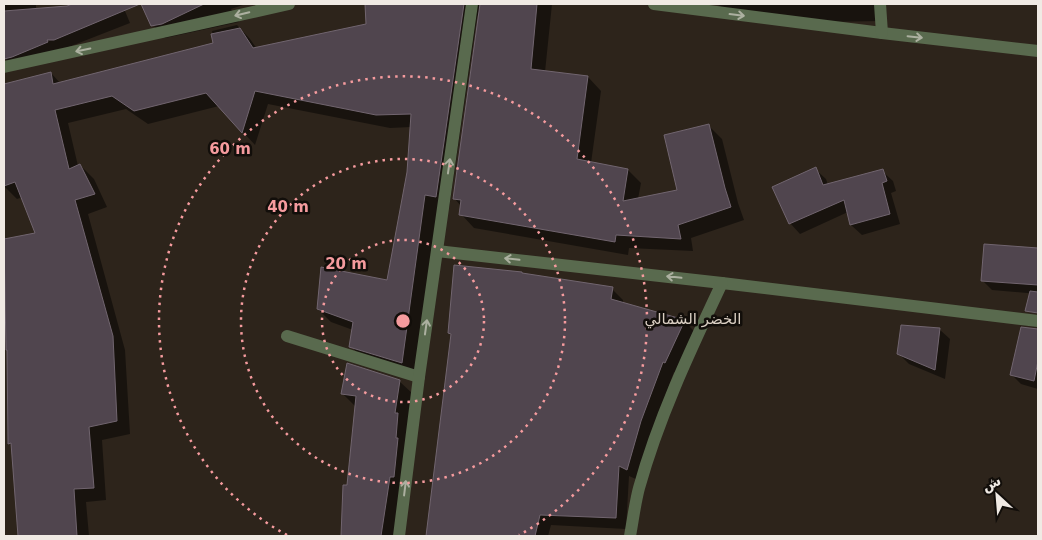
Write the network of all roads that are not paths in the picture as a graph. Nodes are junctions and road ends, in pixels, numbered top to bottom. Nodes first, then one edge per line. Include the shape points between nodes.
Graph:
1 (289, 4) edge
2 (472, 4) edge
3 (654, 4) edge
4 (880, 4) edge
5 (882, 34) junction
6 (1038, 51) edge
7 (4, 67) edge
8 (437, 251) junction
9 (722, 283) junction
10 (1038, 321) edge
11 (288, 336) dead end
12 (419, 377) junction
13 (399, 536) edge
14 (630, 536) edge

1 -> 7 street
8 -> 2 street
3 -> 5 street
4 - 5 street
5 -> 6 street
9 -> 8 street
12 -> 8 street
9 - 10 street
9 - 14 street via 659,424 639,489
11 - 12 street
13 -> 12 street

